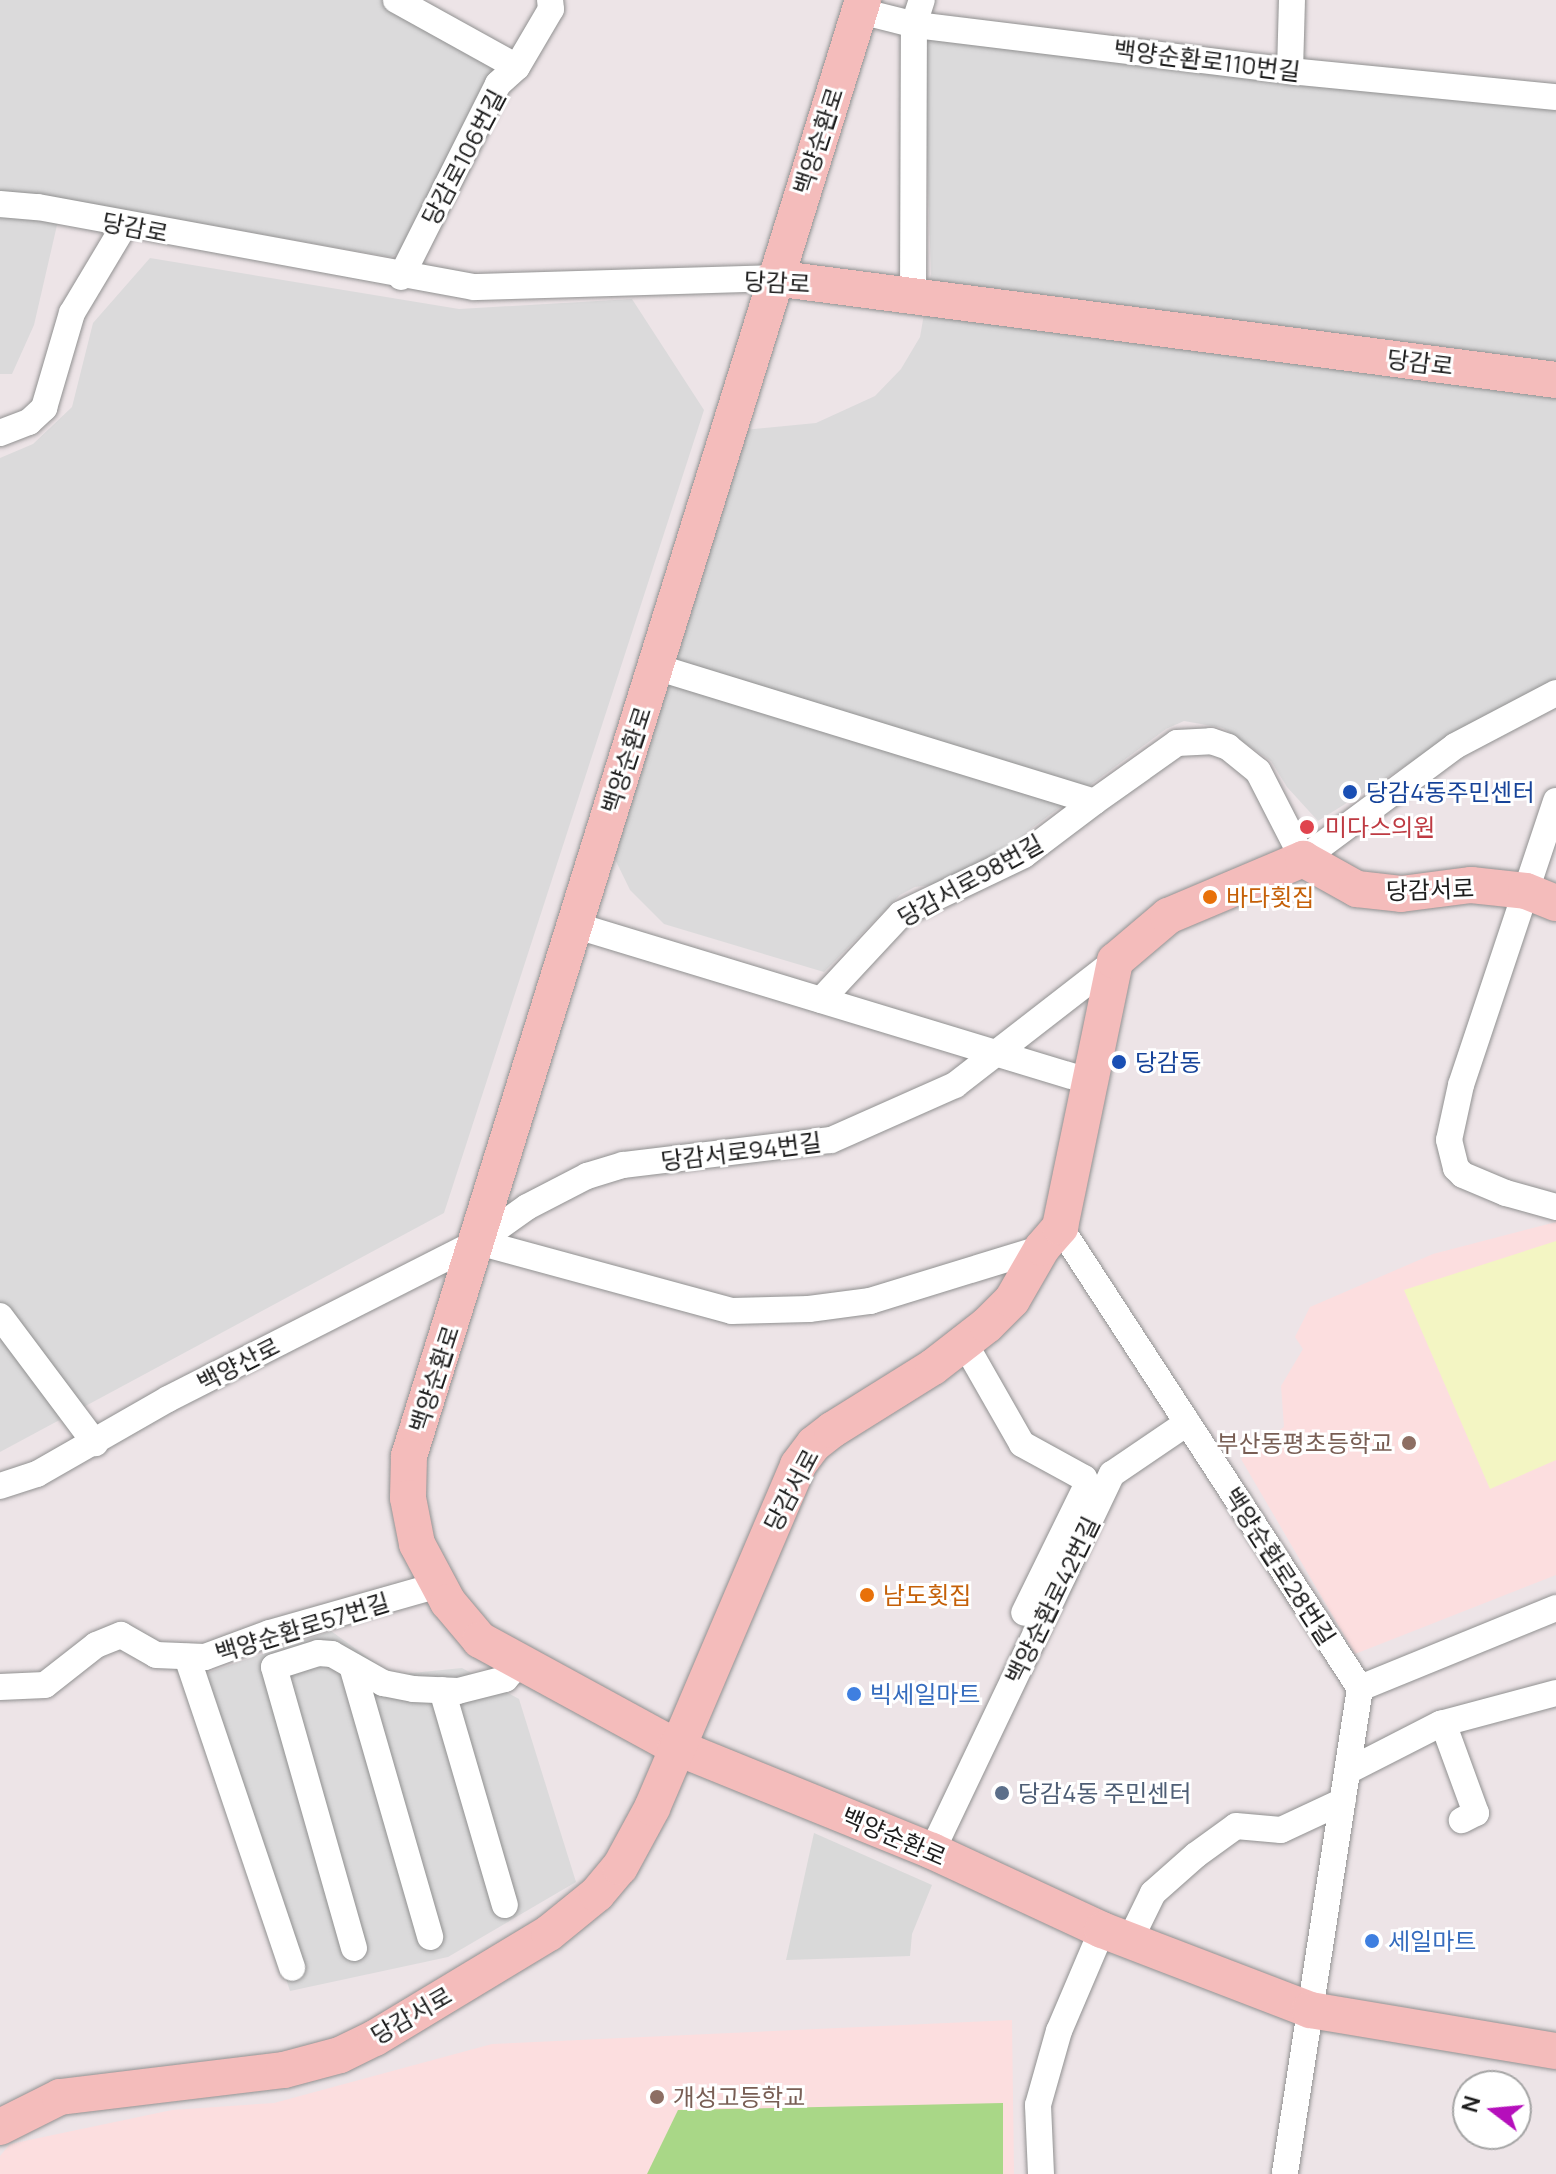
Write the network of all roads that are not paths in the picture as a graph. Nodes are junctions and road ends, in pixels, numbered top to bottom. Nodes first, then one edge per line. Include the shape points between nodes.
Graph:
1 (396, 0) edge
2 (550, 0) edge
3 (1292, 0) edge
4 (862, 5) edge
5 (918, 12) edge
6 (517, 67) junction
7 (1290, 71) junction
8 (1556, 97) edge
9 (0, 204) edge
10 (124, 226) junction
11 (401, 277) junction
12 (774, 278) junction
13 (913, 296) junction
14 (1556, 380) edge
15 (0, 433) edge
16 (656, 667) junction
17 (1556, 693) edge
18 (1556, 801) edge
19 (1094, 802) junction
20 (1303, 859) junction
21 (1541, 897) edge
22 (574, 925) junction
23 (1115, 961) junction
24 (821, 1000) junction
25 (997, 1054) junction
26 (1091, 1082) junction
27 (1556, 1207) edge
28 (1051, 1238) junction
29 (478, 1242) junction
30 (0, 1316) edge
31 (965, 1344) junction
32 (1187, 1423) junction
33 (95, 1443) junction
34 (0, 1486) edge
35 (438, 1585) junction
36 (1556, 1608) edge
37 (1024, 1613) dead end
38 (187, 1657) junction
39 (520, 1663) junction
40 (352, 1666) junction
41 (0, 1687) edge
42 (1360, 1688) junction
43 (442, 1690) junction
44 (1556, 1693) edge
45 (1443, 1723) junction
46 (676, 1747) junction
47 (1348, 1771) junction
48 (1343, 1801) junction
49 (1462, 1820) dead end
50 (932, 1851) junction
51 (505, 1905) dead end
52 (1116, 1935) junction
53 (430, 1937) dead end
54 (354, 1948) dead end
55 (292, 1968) dead end
56 (1310, 2010) junction
57 (1556, 2051) edge
58 (0, 2127) edge
59 (1041, 2174) edge
60 (1285, 2174) edge

1 - 6 street
2 - 6 street, 당감로106번길 via 551,9
3 - 7 street
4 - 5 street, 백양순환로110번길
4 - 12 main road, 백양순환로
5 - 7 street, 백양순환로110번길
5 - 13 street
6 - 11 street, 당감로106번길 via 498,84
7 - 8 street, 백양순환로110번길
9 - 10 street, 당감로
10 - 11 street, 당감로
10 - 15 street via 72,313 44,408 29,422
11 - 12 street, 당감로 via 474,287
12 - 13 main road, 당감로
12 - 16 main road, 백양순환로
13 - 14 main road, 당감로
16 - 19 street
16 - 22 main road, 백양순환로
17 - 20 street via 1455,746
18 - 21 street
19 - 20 street, 당감서로98번길 via 1177,743 1211,741 1228,747 1258,771
19 - 24 street, 당감서로98번길 via 1024,855 901,914
20 - 21 main road, 당감서로 via 1357,889 1401,894 1471,885
20 - 23 main road via 1168,916
21 - 27 street via 1461,1085 1449,1140 1463,1175
22 - 24 street
22 - 29 main road, 백양순환로
23 - 25 street, 당감서로94번길
23 - 26 main road, 당감서로
24 - 25 street
25 - 26 street
25 - 29 street, 당감서로94번길 via 955,1085 831,1140 623,1165 587,1176 527,1207
26 - 28 main road, 당감서로
28 - 29 street via 870,1301 732,1311
28 - 31 main road, 당감서로 via 1012,1300
28 - 32 street, 백양순환로28번길
29 - 33 street, 백양산로 via 168,1399
29 - 35 main road, 백양순환로 via 409,1456 412,1525
30 - 33 street
31 - 37 street via 1022,1444 1084,1478 1086,1487
31 - 46 main road, 당감서로 via 832,1430 798,1465
32 - 42 street, 백양순환로28번길
32 - 50 street, 백양순환로42번길 via 1112,1474
33 - 34 street, 백양산로 via 37,1474
35 - 38 street, 백양순환로57번길 via 205,1657
35 - 39 main road, 백양순환로 via 480,1640
36 - 42 street
38 - 41 street, 백양순환로57번길 via 156,1655 121,1635 96,1645 45,1685
38 - 55 street
39 - 43 street via 505,1679 474,1689
39 - 46 main road, 백양순환로
40 - 43 street via 383,1683
40 - 53 street
40 - 54 street via 332,1654 318,1653 274,1667
42 - 47 street
43 - 51 street
44 - 45 street
45 - 47 street
45 - 49 street via 1476,1813
46 - 50 main road, 백양순환로
46 - 58 main road, 당감서로 via 640,1834 597,1894 549,1933 375,2038 312,2065 60,2097
47 - 48 street
48 - 52 street via 1281,1830 1236,1826 1153,1893
48 - 56 street
50 - 52 main road, 백양순환로
52 - 56 main road, 백양순환로
52 - 59 street via 1059,2031 1038,2105
56 - 57 main road, 백양순환로
56 - 60 street

